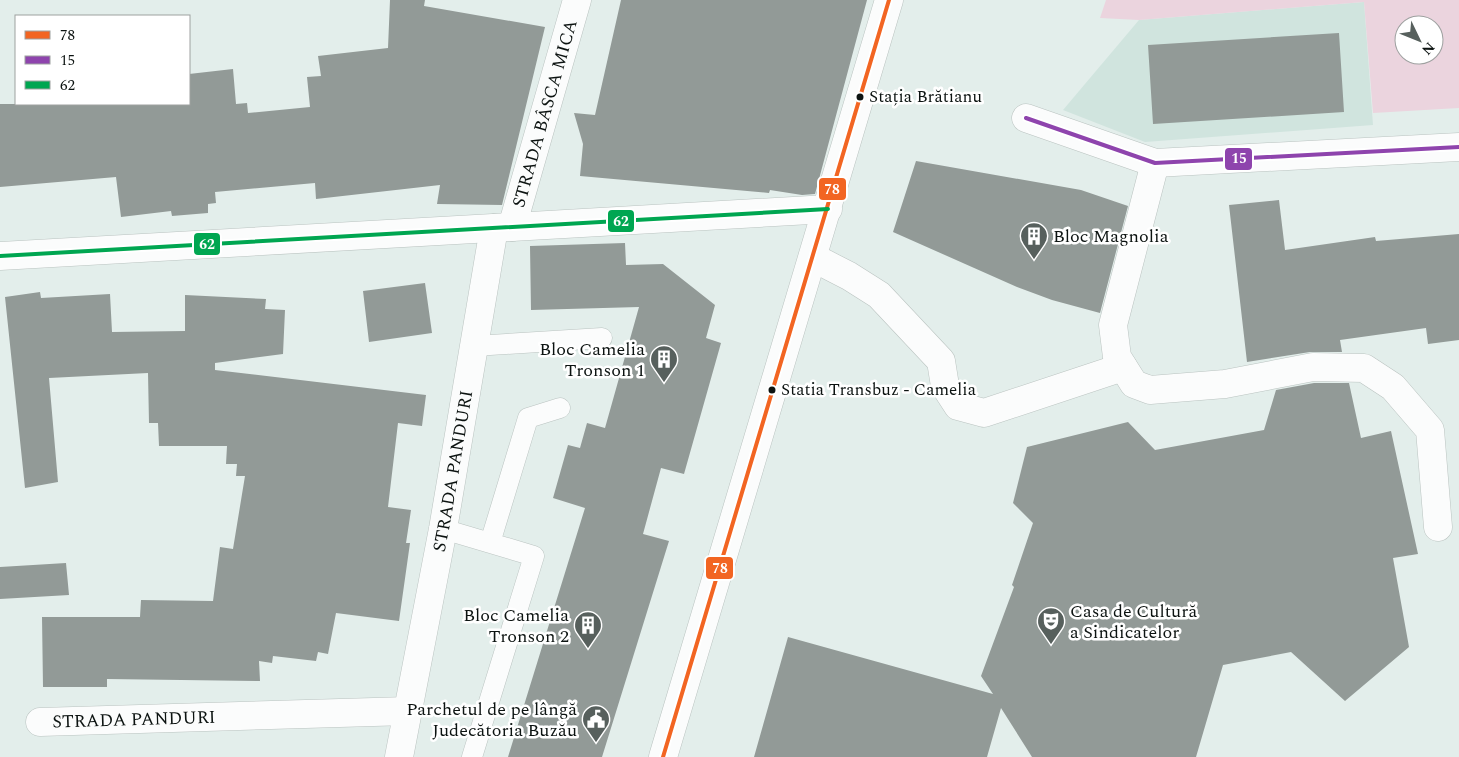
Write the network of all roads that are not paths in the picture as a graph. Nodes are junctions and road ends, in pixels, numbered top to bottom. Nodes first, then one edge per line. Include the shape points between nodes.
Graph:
1 (578, 0) edge
2 (889, 0) edge
3 (1026, 118) dead end
4 (1459, 147) edge
5 (1156, 163) junction
6 (828, 209) junction
7 (503, 228) junction
8 (0, 256) edge
9 (814, 258) junction
10 (602, 338) dead end
11 (474, 346) junction
12 (1123, 367) junction
13 (560, 408) dead end
14 (1438, 527) dead end
15 (443, 529) junction
16 (490, 543) junction
17 (408, 711) junction
18 (40, 722) dead end
19 (398, 757) edge
20 (472, 757) edge
21 (663, 757) edge

1 - 7 street, STRADA BÂSCA MICA
2 - 6 street
3 - 5 street
4 - 5 street
5 - 12 street via 1113,325 1117,357
6 - 7 street
6 - 9 street
7 - 8 street
7 - 11 street, STRADA PANDURI
9 - 12 street via 879,295 941,361 945,386 958,406 984,413
9 - 21 street
10 - 11 lane
11 - 15 street, STRADA PANDURI
12 - 14 street via 1134,384 1150,390 1225,384 1313,367 1364,368 1393,387 1430,430
13 - 16 lane via 528,418
15 - 16 lane
15 - 17 street, STRADA PANDURI
16 - 20 lane via 534,556
17 - 18 street, STRADA PANDURI
17 - 19 street, STRADA PANDURI

